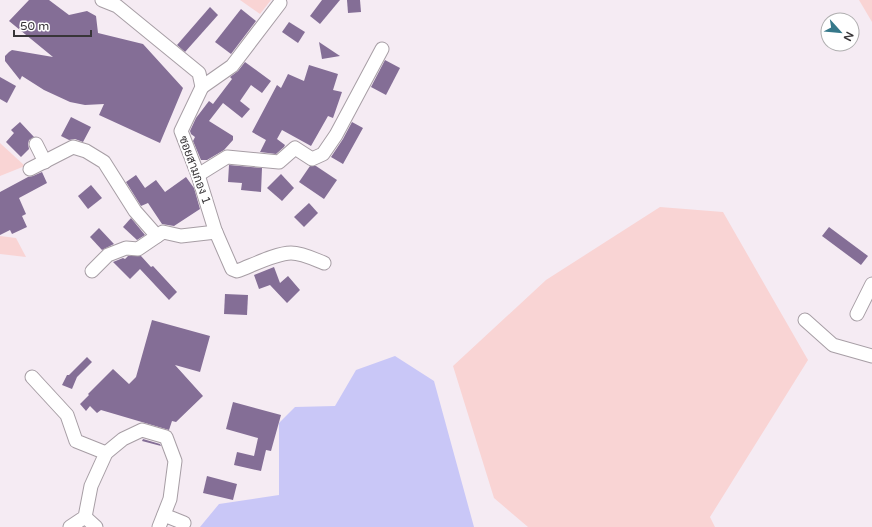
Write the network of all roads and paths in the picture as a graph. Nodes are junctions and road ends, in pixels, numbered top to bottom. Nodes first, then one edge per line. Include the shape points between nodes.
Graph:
1 (102, 0) edge
2 (119, 3) edge
3 (280, 3) dead end
4 (382, 49) dead end
5 (202, 86) junction
6 (36, 144) dead end
7 (45, 162) junction
8 (30, 169) dead end
9 (198, 175) junction
10 (216, 232) junction
11 (157, 236) junction
12 (324, 263) dead end
13 (92, 271) dead end
14 (872, 284) edge
15 (856, 314) dead end
16 (805, 320) dead end
17 (872, 356) edge
18 (32, 377) dead end
19 (106, 453) junction
20 (164, 515) junction
21 (85, 517) junction
22 (184, 523) dead end
23 (70, 527) edge
24 (96, 527) edge
25 (159, 527) edge

1 - 2 street
2 - 5 street via 199,73
3 - 5 street via 232,66
4 - 9 street via 336,135 323,154 312,160 295,148 279,162 227,157
5 - 9 street, ซอยสามกอง 1 via 181,131
6 - 7 street
7 - 8 street
7 - 11 street via 73,147 96,156 104,162 135,211
9 - 10 street, ซอยสามกอง 1
10 - 11 street via 181,236 163,232
10 - 12 street, ซอยสามกอง 1 via 235,271 290,253
11 - 13 street via 138,249 126,248 108,255
14 - 15 street
16 - 17 street via 833,346
18 - 19 street via 68,415 76,441
19 - 20 street via 123,439 142,430 166,437 175,461 170,499
19 - 21 street via 91,486
20 - 22 street
20 - 25 street
21 - 23 street
21 - 24 street

